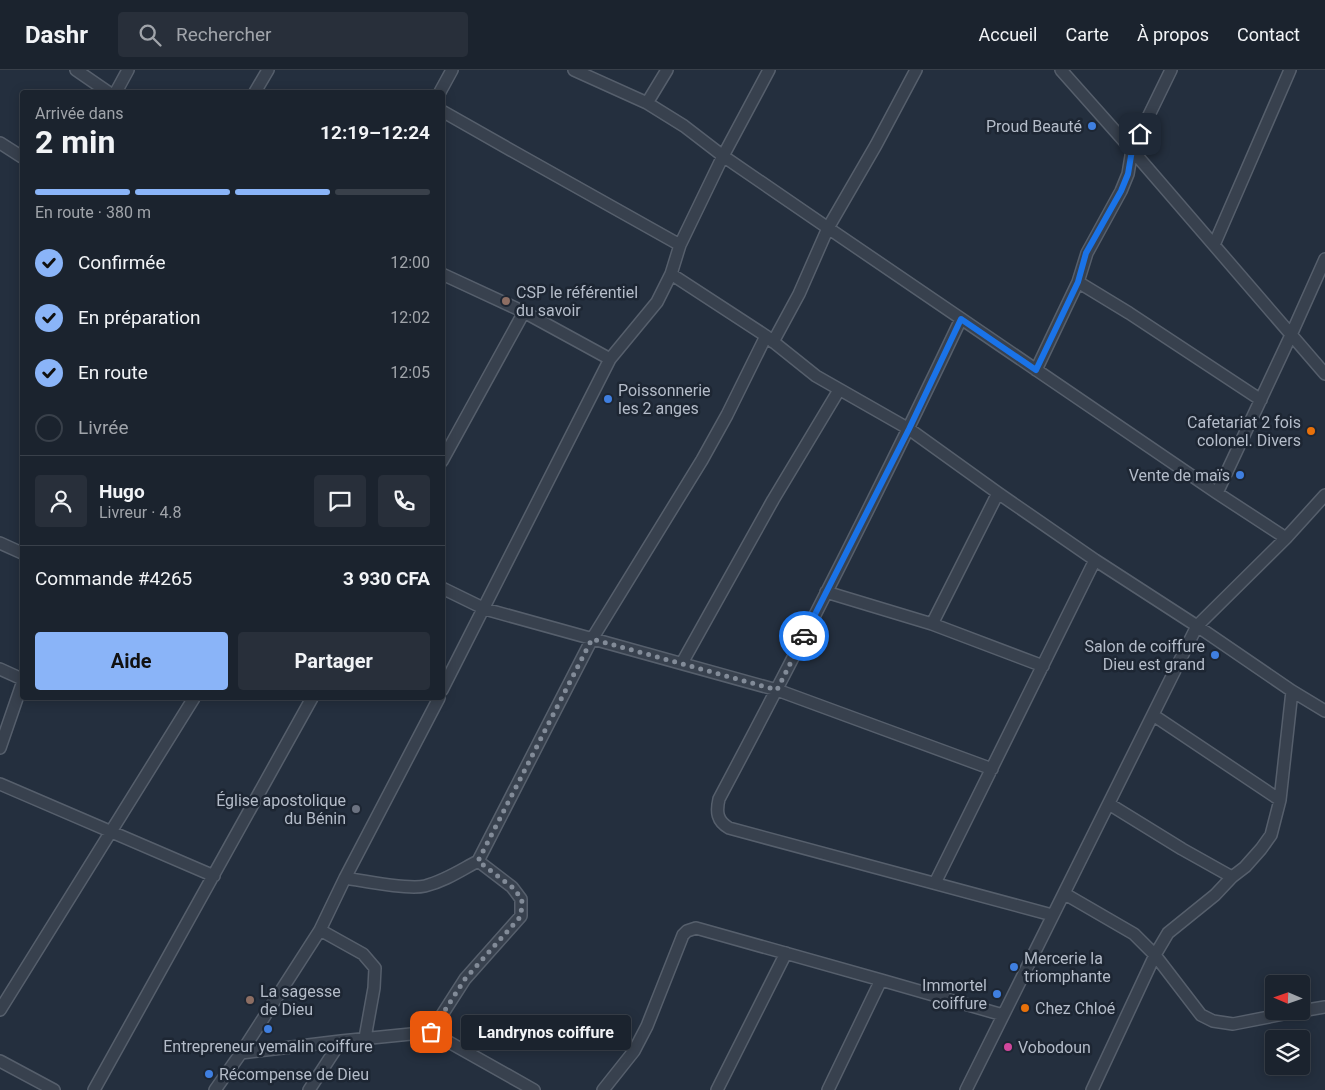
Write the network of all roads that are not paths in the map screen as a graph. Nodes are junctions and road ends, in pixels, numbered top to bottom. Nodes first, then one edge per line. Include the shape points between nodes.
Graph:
1 (76, 70) edge
2 (128, 70) edge
3 (268, 70) edge
4 (452, 70) edge
5 (574, 70) edge
6 (667, 70) edge
7 (769, 70) edge
8 (916, 70) edge
9 (1061, 70) edge
10 (1171, 70) edge
11 (1290, 70) edge
12 (105, 90) edge
13 (117, 90) edge
14 (256, 90) edge
15 (441, 90) edge
16 (647, 102) junction
17 (445, 112) edge
18 (0, 143) edge
19 (1132, 150) junction
20 (20, 156) edge
21 (723, 156) junction
22 (828, 228) junction
23 (680, 245) junction
24 (1214, 245) junction
25 (1325, 259) edge
26 (671, 274) junction
27 (445, 275) edge
28 (1078, 282) junction
29 (524, 312) junction
30 (961, 319) junction
31 (1291, 335) junction
32 (770, 339) junction
33 (610, 359) junction
34 (1036, 370) junction
35 (1325, 374) edge
36 (839, 390) junction
37 (1260, 400) junction
38 (909, 429) junction
39 (445, 456) edge
40 (1217, 493) junction
41 (998, 494) junction
42 (1325, 496) edge
43 (1286, 538) junction
44 (0, 543) edge
45 (20, 552) edge
46 (1095, 560) junction
47 (445, 589) edge
48 (826, 592) junction
49 (485, 609) junction
50 (932, 624) junction
51 (1197, 626) junction
52 (592, 639) junction
53 (682, 663) junction
54 (1043, 666) junction
55 (0, 669) edge
56 (20, 678) edge
57 (445, 684) edge
58 (20, 690) edge
59 (777, 690) junction
60 (1292, 691) junction
61 (193, 700) edge
62 (311, 700) edge
63 (438, 700) edge
64 (1325, 711) edge
65 (1153, 716) junction
66 (0, 748) edge
67 (992, 769) junction
68 (0, 784) edge
69 (1280, 800) junction
70 (1109, 804) junction
71 (111, 831) junction
72 (478, 861) junction
73 (214, 876) junction
74 (1232, 877) junction
75 (345, 878) junction
76 (935, 883) junction
77 (1065, 894) junction
78 (1052, 915) junction
79 (320, 930) junction
80 (786, 953) junction
81 (1155, 955) junction
82 (881, 980) junction
83 (1325, 1007) edge
84 (1310, 1009) edge
85 (0, 1010) edge
86 (1003, 1015) junction
87 (1265, 1018) edge
88 (431, 1032) junction
89 (365, 1038) junction
90 (341, 1041) junction
91 (241, 1053) junction
92 (0, 1061) edge
93 (37, 1086) edge
94 (54, 1090) edge
95 (94, 1090) edge
96 (215, 1090) edge
97 (309, 1090) edge
98 (534, 1090) edge
99 (603, 1090) edge
100 (717, 1090) edge
101 (828, 1090) edge
102 (966, 1090) edge
103 (1092, 1090) edge

1 - 12 street
2 - 13 street
3 - 14 street
4 - 15 street
5 - 16 street
6 - 16 street
7 - 21 street
8 - 22 street
9 - 19 street
10 - 19 street
11 - 24 street
16 - 21 street
17 - 23 street
18 - 20 street
19 - 24 street
19 - 28 street via 1128,174 1086,253
21 - 22 street
21 - 23 street
22 - 30 street
22 - 32 street via 799,294
23 - 26 street
24 - 31 street
25 - 31 street
26 - 32 street
26 - 33 street via 656,302
27 - 29 street
28 - 34 street
28 - 37 street
29 - 33 street
29 - 39 street
30 - 34 street
30 - 38 street
31 - 35 street
31 - 37 street
32 - 36 street via 802,366
32 - 52 street via 702,460
33 - 49 street
34 - 40 street
36 - 38 street
36 - 53 street
37 - 40 street
38 - 41 street
38 - 48 street
40 - 43 street
41 - 46 street
41 - 50 street
42 - 43 street
43 - 51 street
44 - 45 street
46 - 51 street
46 - 54 street
47 - 49 street
48 - 50 street
48 - 59 street
49 - 52 street
49 - 57 street
50 - 54 street
51 - 60 street
51 - 65 street
52 - 53 street
52 - 72 street
53 - 59 street
54 - 67 street
55 - 56 street
58 - 66 street
59 - 67 street
59 - 76 street via 719,799 717,810 722,825
60 - 64 street
60 - 69 street
61 - 71 street
62 - 73 street
63 - 75 street
65 - 69 street
65 - 70 street
67 - 76 street
68 - 71 street
69 - 74 street via 1270,835 1256,855
70 - 74 street
70 - 77 street
71 - 73 street
71 - 85 street
72 - 75 street via 444,880 423,887
72 - 88 street via 512,887 522,899 521,916 465,979
73 - 95 street
74 - 81 street via 1215,895 1173,928
75 - 79 street
76 - 78 street
77 - 78 street
77 - 81 street via 1134,934
78 - 86 street
79 - 89 street via 363,954 375,968
79 - 91 street
80 - 82 street
80 - 99 street via 696,928 687,931 634,1051
80 - 100 street
81 - 87 street via 1200,1015 1232,1024
81 - 103 street
82 - 86 street
82 - 101 street
83 - 84 street
86 - 102 street
88 - 89 street
88 - 98 street
89 - 90 street
90 - 91 street
90 - 97 street
91 - 96 street
92 - 93 street
93 - 94 street

